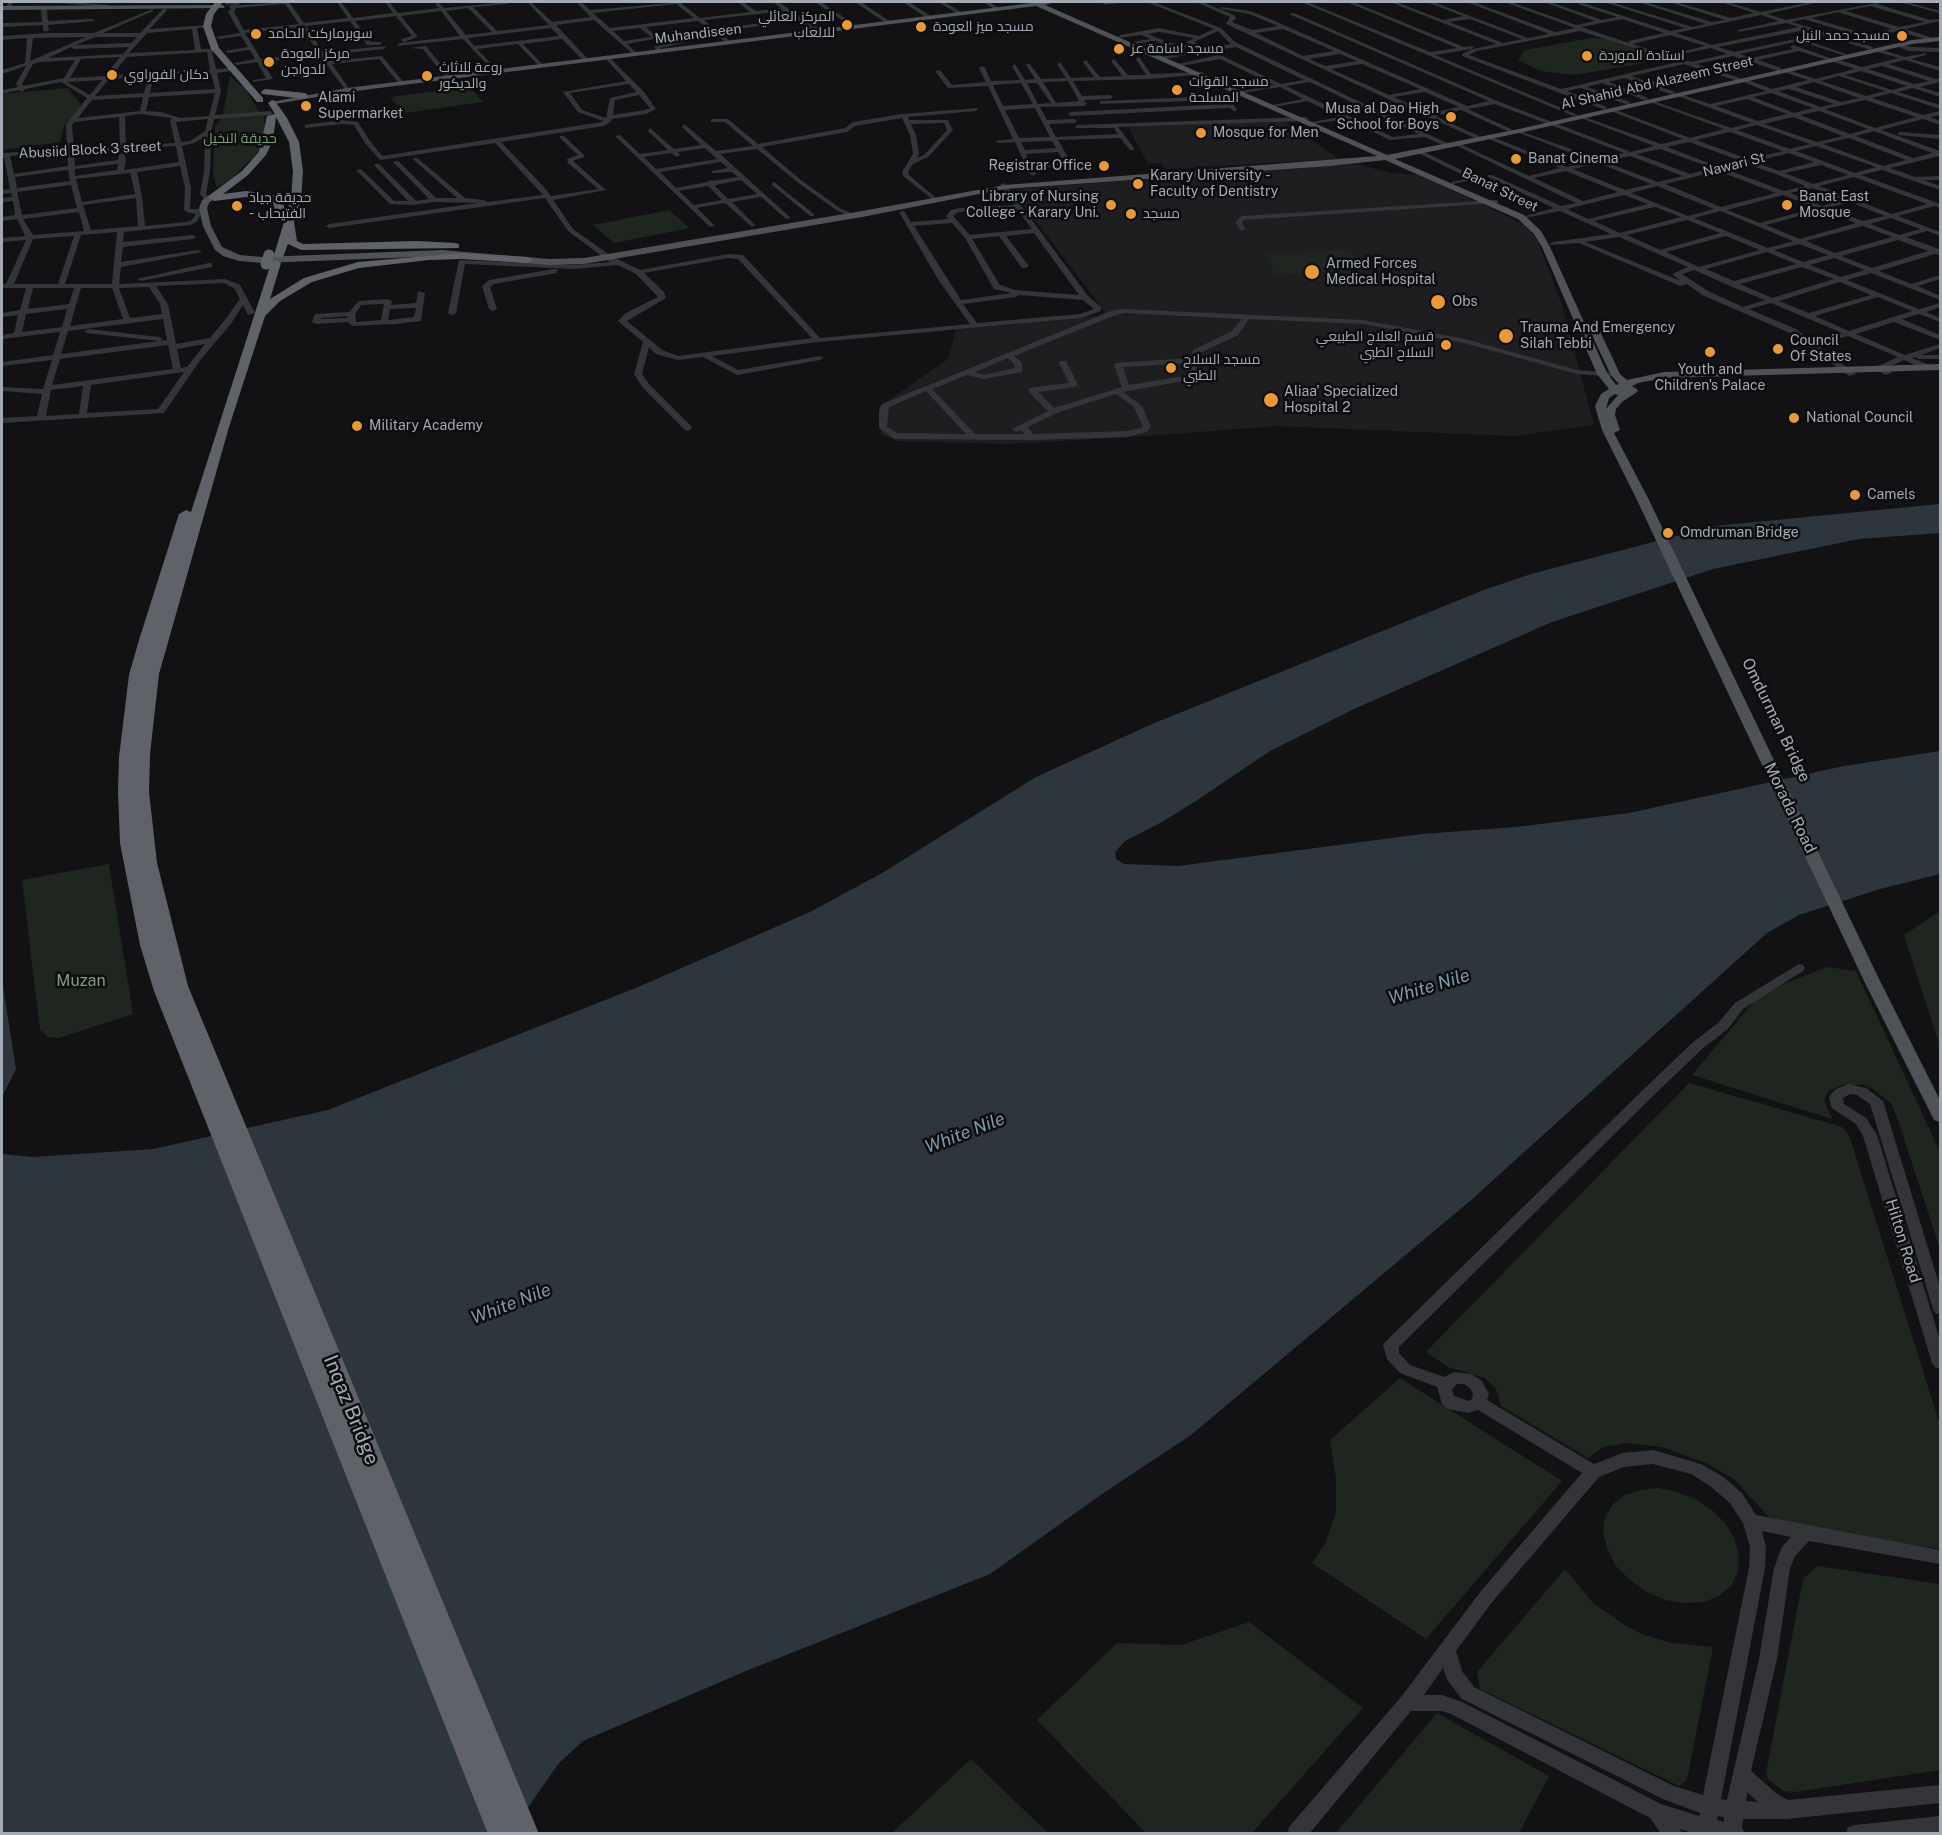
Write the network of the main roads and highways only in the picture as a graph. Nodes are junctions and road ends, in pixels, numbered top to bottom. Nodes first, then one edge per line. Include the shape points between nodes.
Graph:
1 (1051, 2) edge
2 (1034, 3) edge
3 (105, 5) edge
4 (224, 6) edge
5 (5, 7) edge
6 (144, 8) edge
7 (195, 9) junction
8 (1088, 24) junction
9 (1936, 39) edge
10 (1127, 41) junction
11 (1874, 49) junction
12 (221, 52) junction
13 (1830, 59) junction
14 (236, 66) junction
15 (1201, 74) junction
16 (304, 96) junction
17 (271, 103) junction
18 (1307, 121) junction
19 (1548, 123) junction
20 (1450, 144) junction
21 (1366, 147) junction
22 (1404, 151) junction
23 (1386, 156) junction
24 (1350, 159) junction
25 (1363, 161) junction
26 (1402, 165) junction
27 (1161, 174) junction
28 (1004, 186) junction
29 (1493, 202) junction
30 (208, 203) junction
31 (286, 219) junction
32 (478, 250) junction
33 (606, 257) junction
34 (528, 260) junction
35 (1584, 308) dead end
36 (256, 313) junction
37 (1589, 319) dead end
38 (1941, 367) edge
39 (1885, 370) junction
40 (1850, 371) junction
41 (1941, 371) edge
42 (1616, 375) junction
43 (1649, 377) junction
44 (1624, 390) junction
45 (171, 989) junction
46 (1941, 1116) edge
47 (502, 1833) edge
48 (525, 1833) edge

1 - 2 main road, Muhandiseen
1 - 8 main road
2 - 8 main road
2 - 16 main road, Muhandiseen
3 - 5 main road via 56,9
3 - 6 main road
4 - 7 highway
4 - 7 highway
4 - 12 highway via 217,20
4 - 12 highway via 207,26 210,38
5 - 6 main road
6 - 7 main road
8 - 10 main road
9 - 11 main road, Al Shahid Abd Alazeem Street
10 - 15 main road
10 - 15 main road
11 - 13 main road, Al Shahid Abd Alazeem Street
11 - 13 main road, Al Shahid Abd Alazeem Street
12 - 14 highway
13 - 19 main road, Al Shahid Abd Alazeem Street
14 - 17 highway
14 - 17 highway via 255,81
15 - 18 main road
15 - 18 main road
16 - 17 highway
16 - 17 highway
17 - 30 highway via 263,153
17 - 31 highway via 290,166
18 - 21 main road
18 - 21 main road
19 - 20 main road, Al Shahid Abd Alazeem Street
19 - 20 main road, Al Shahid Abd Alazeem Street
20 - 22 main road, Al Shahid Abd Alazeem Street
20 - 23 main road, Al Shahid Abd Alazeem Street
21 - 22 main road
21 - 23 main road
21 - 24 main road via 1364,154
22 - 23 main road, Al Shahid Abd Alazeem Street
23 - 24 main road
23 - 25 main road
23 - 26 main road, Banat Street
23 - 29 main road, Banat Street
24 - 27 main road
25 - 26 main road
25 - 27 main road
26 - 29 main road, Banat Street
27 - 28 main road
28 - 33 main road
28 - 33 main road
29 - 35 main road, Banat Street via 1539,224
29 - 44 main road, Banat Street via 1521,217 1538,232 1602,374
30 - 31 highway via 241,195 269,197 278,201
30 - 32 main road via 225,247 246,256
30 - 34 main road via 207,226 218,248 239,258 442,253
31 - 32 highway via 292,243 300,247 417,244
31 - 36 highway
32 - 33 main road via 556,259
33 - 34 main road via 570,262
34 - 36 highway via 461,256 358,265 308,280
36 - 45 highway via 146,640 131,714 126,791 129,843 149,945
37 - 42 main road
38 - 39 main road
39 - 40 main road
39 - 41 main road
40 - 43 main road
40 - 44 main road via 1686,378
42 - 43 main road
42 - 44 main road
43 - 44 main road
44 - 46 main road, Morada Road via 1610,415 1618,447 1851,933 1859,968 1872,981
45 - 47 highway, Inqaz Bridge
45 - 48 highway, Inqaz Bridge

